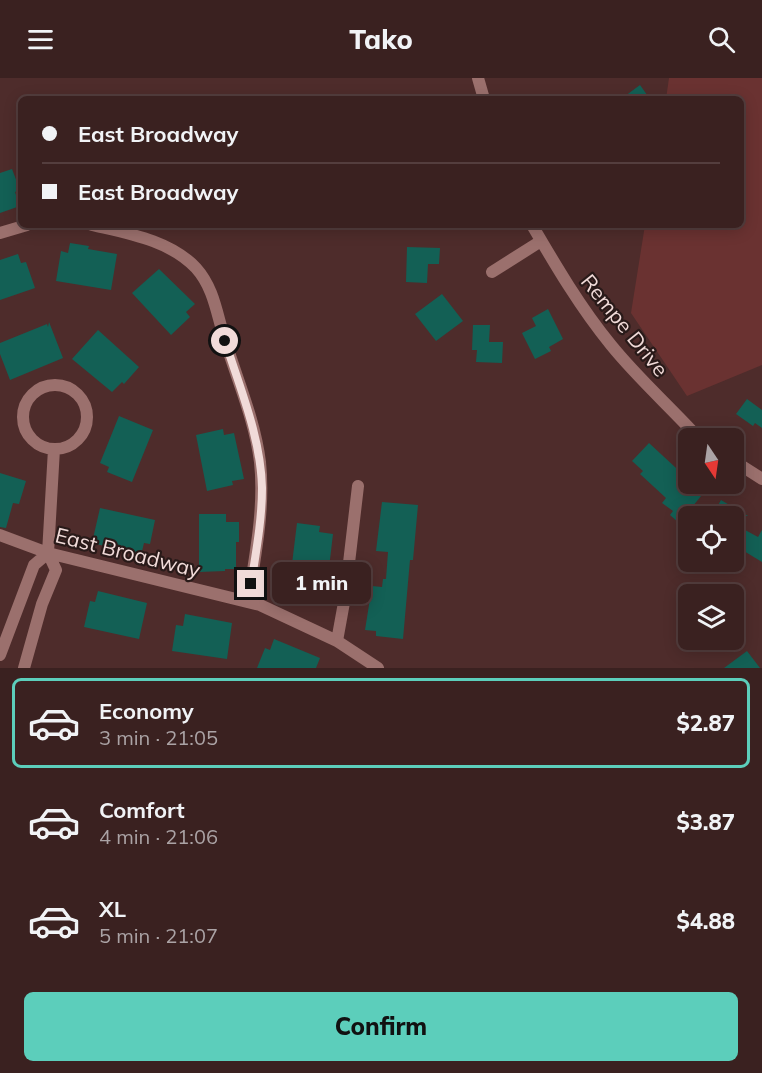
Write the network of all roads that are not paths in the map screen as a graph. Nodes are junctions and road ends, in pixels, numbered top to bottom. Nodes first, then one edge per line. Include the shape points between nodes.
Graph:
1 (478, 78) edge
2 (483, 96) edge
3 (18, 228) edge
4 (104, 228) edge
5 (534, 228) edge
6 (0, 233) edge
7 (541, 241) junction
8 (492, 272) dead end
9 (691, 428) edge
10 (54, 449) junction
11 (744, 467) edge
12 (762, 479) edge
13 (358, 486) dead end
14 (0, 536) edge
15 (48, 553) junction
16 (248, 602) junction
17 (337, 641) junction
18 (0, 655) edge
19 (24, 668) edge
20 (378, 668) edge

1 - 2 street
3 - 6 street
4 - 16 street via 170,249 196,268 212,293 259,460 259,528
5 - 7 street, Rempe Drive
7 - 8 street
7 - 9 street, Rempe Drive via 609,342
10 - 10 street via 75,442 87,420 78,395 58,385 33,394 24,410 28,433 37,443
10 - 15 street
11 - 12 street
13 - 17 street
14 - 15 street, East Broadway
15 - 16 street, East Broadway
15 - 18 street via 34,565
15 - 19 street via 56,570
16 - 17 street, East Broadway
17 - 20 street, East Broadway

